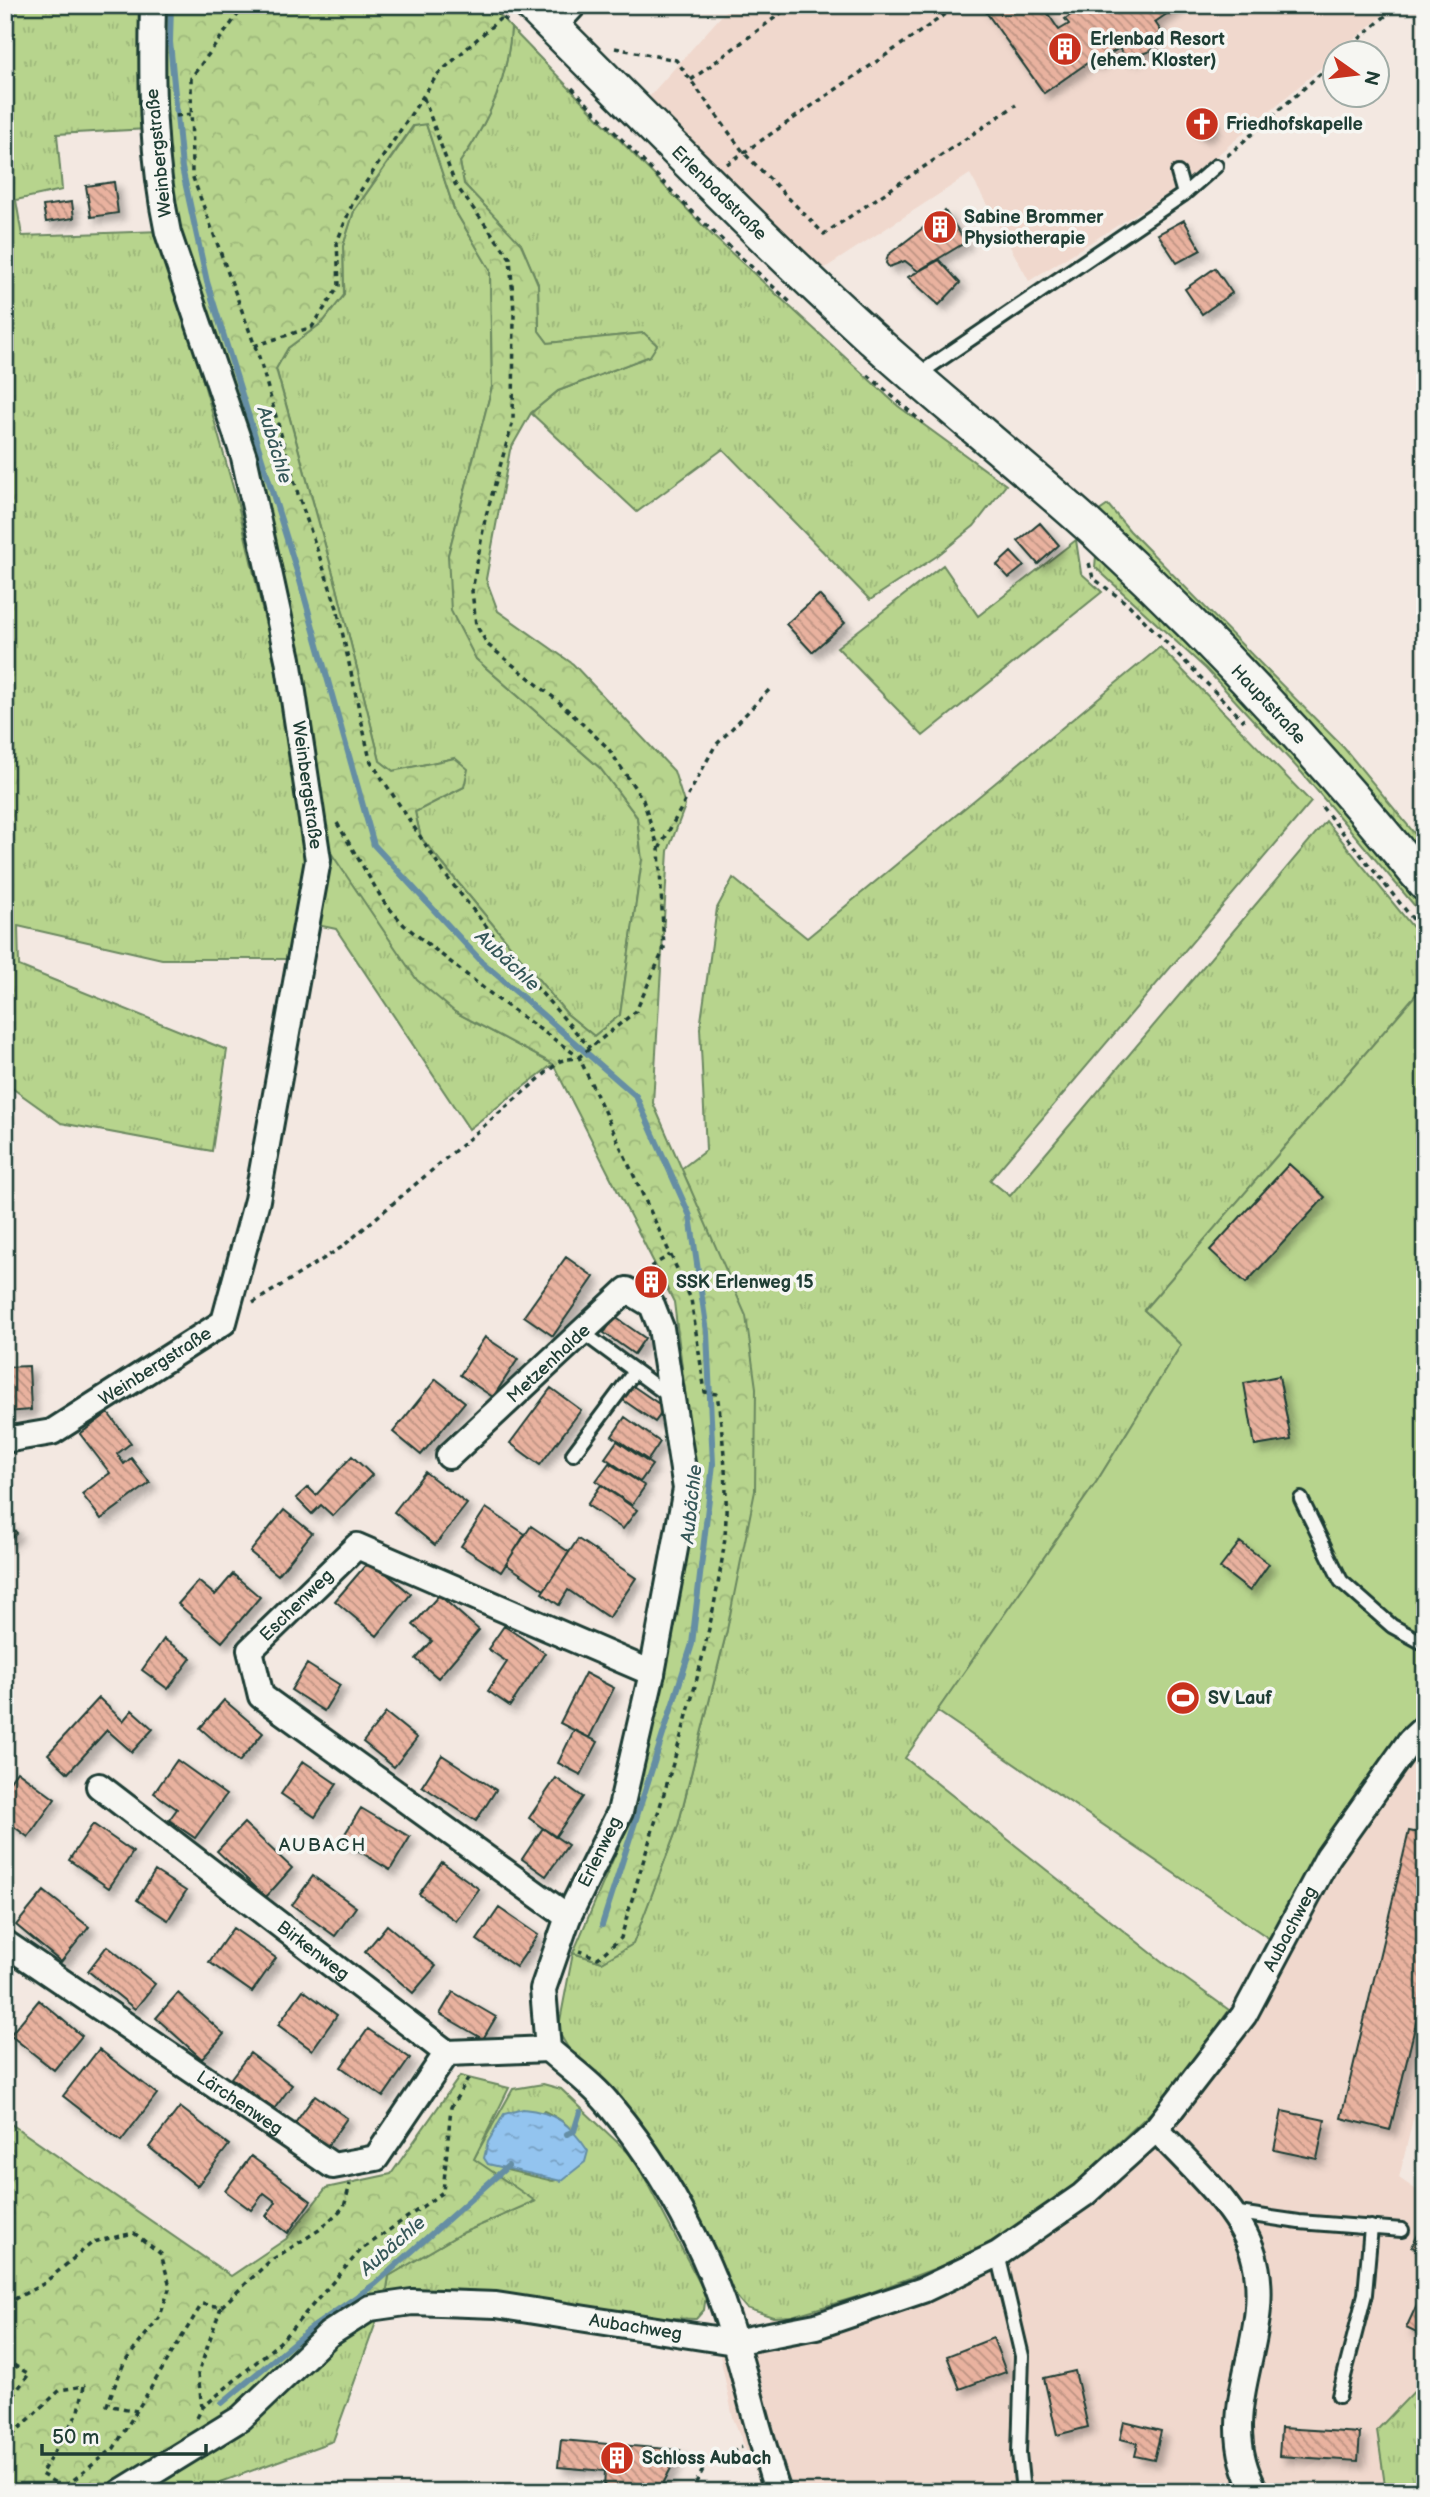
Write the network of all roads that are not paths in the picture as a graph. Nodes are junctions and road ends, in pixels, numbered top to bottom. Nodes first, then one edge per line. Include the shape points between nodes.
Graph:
1 (153, 5) edge
2 (531, 5) edge
3 (582, 5) edge
4 (557, 32) junction
5 (1216, 166) road end
6 (1178, 173) dead end
7 (1184, 194) junction
8 (914, 377) junction
9 (1100, 536) joint
10 (1425, 884) edge
11 (627, 1290) joint
12 (582, 1332) junction
13 (635, 1371) junction
14 (670, 1396) junction
15 (5, 1440) edge
16 (573, 1454) dead end
17 (449, 1456) dead end
18 (1301, 1499) dead end
19 (1425, 1644) edge
20 (652, 1674) junction
21 (1425, 1727) edge
22 (99, 1786) dead end
23 (568, 1917) junction
24 (5, 1943) edge
25 (548, 2049) junction
26 (447, 2053) junction
27 (1156, 2129) junction
28 (1232, 2212) junction
29 (1371, 2227) junction
30 (1402, 2230) dead end
31 (998, 2254) junction
32 (734, 2342) junction
33 (1339, 2396) dead end
34 (121, 2492) edge
35 (778, 2492) edge
36 (1023, 2492) edge
37 (1256, 2492) edge

1 - 15 street, Weinbergstraße via 151,82 161,198 168,233 244,457 288,659 318,860 257,1200 224,1322 52,1432
2 - 4 main road, Erlenbadstraße
3 - 4 lane
4 - 8 main road, Erlenbadstraße via 705,180
5 - 7 lane
6 - 7 lane
7 - 8 lane
8 - 9 main road, Erlenbadstraße
9 - 10 main road, Hauptstraße via 1260,695
11 - 12 street, Metzenhalde
11 - 14 street, Erlenweg via 652,1305 661,1328
12 - 13 lane
12 - 17 street, Metzenhalde
13 - 14 lane
13 - 16 lane
14 - 20 street, Erlenweg via 686,1489
18 - 19 lane via 1341,1581 1392,1626
20 - 23 street, Erlenweg via 621,1812
20 - 23 street, Eschenweg via 357,1546 250,1650 261,1696
21 - 27 street, Aubachweg via 1410,1741 1328,1857 1244,2015
22 - 26 street, Birkenweg
23 - 25 street, Erlenweg via 543,1989
24 - 26 street, Lärchenweg via 332,2166 376,2158
25 - 26 street
25 - 32 street via 610,2105 658,2173 704,2258
27 - 28 street
27 - 31 street, Aubachweg via 1083,2195
28 - 29 lane
28 - 37 street via 1255,2260 1258,2307 1237,2426 1242,2469
29 - 30 lane
29 - 33 lane via 1365,2294
31 - 32 street, Aubachweg via 923,2290 816,2326
31 - 36 lane via 1022,2356 1019,2454
32 - 34 street, Aubachweg via 496,2305 412,2302 370,2308 329,2334 241,2417
32 - 35 street

